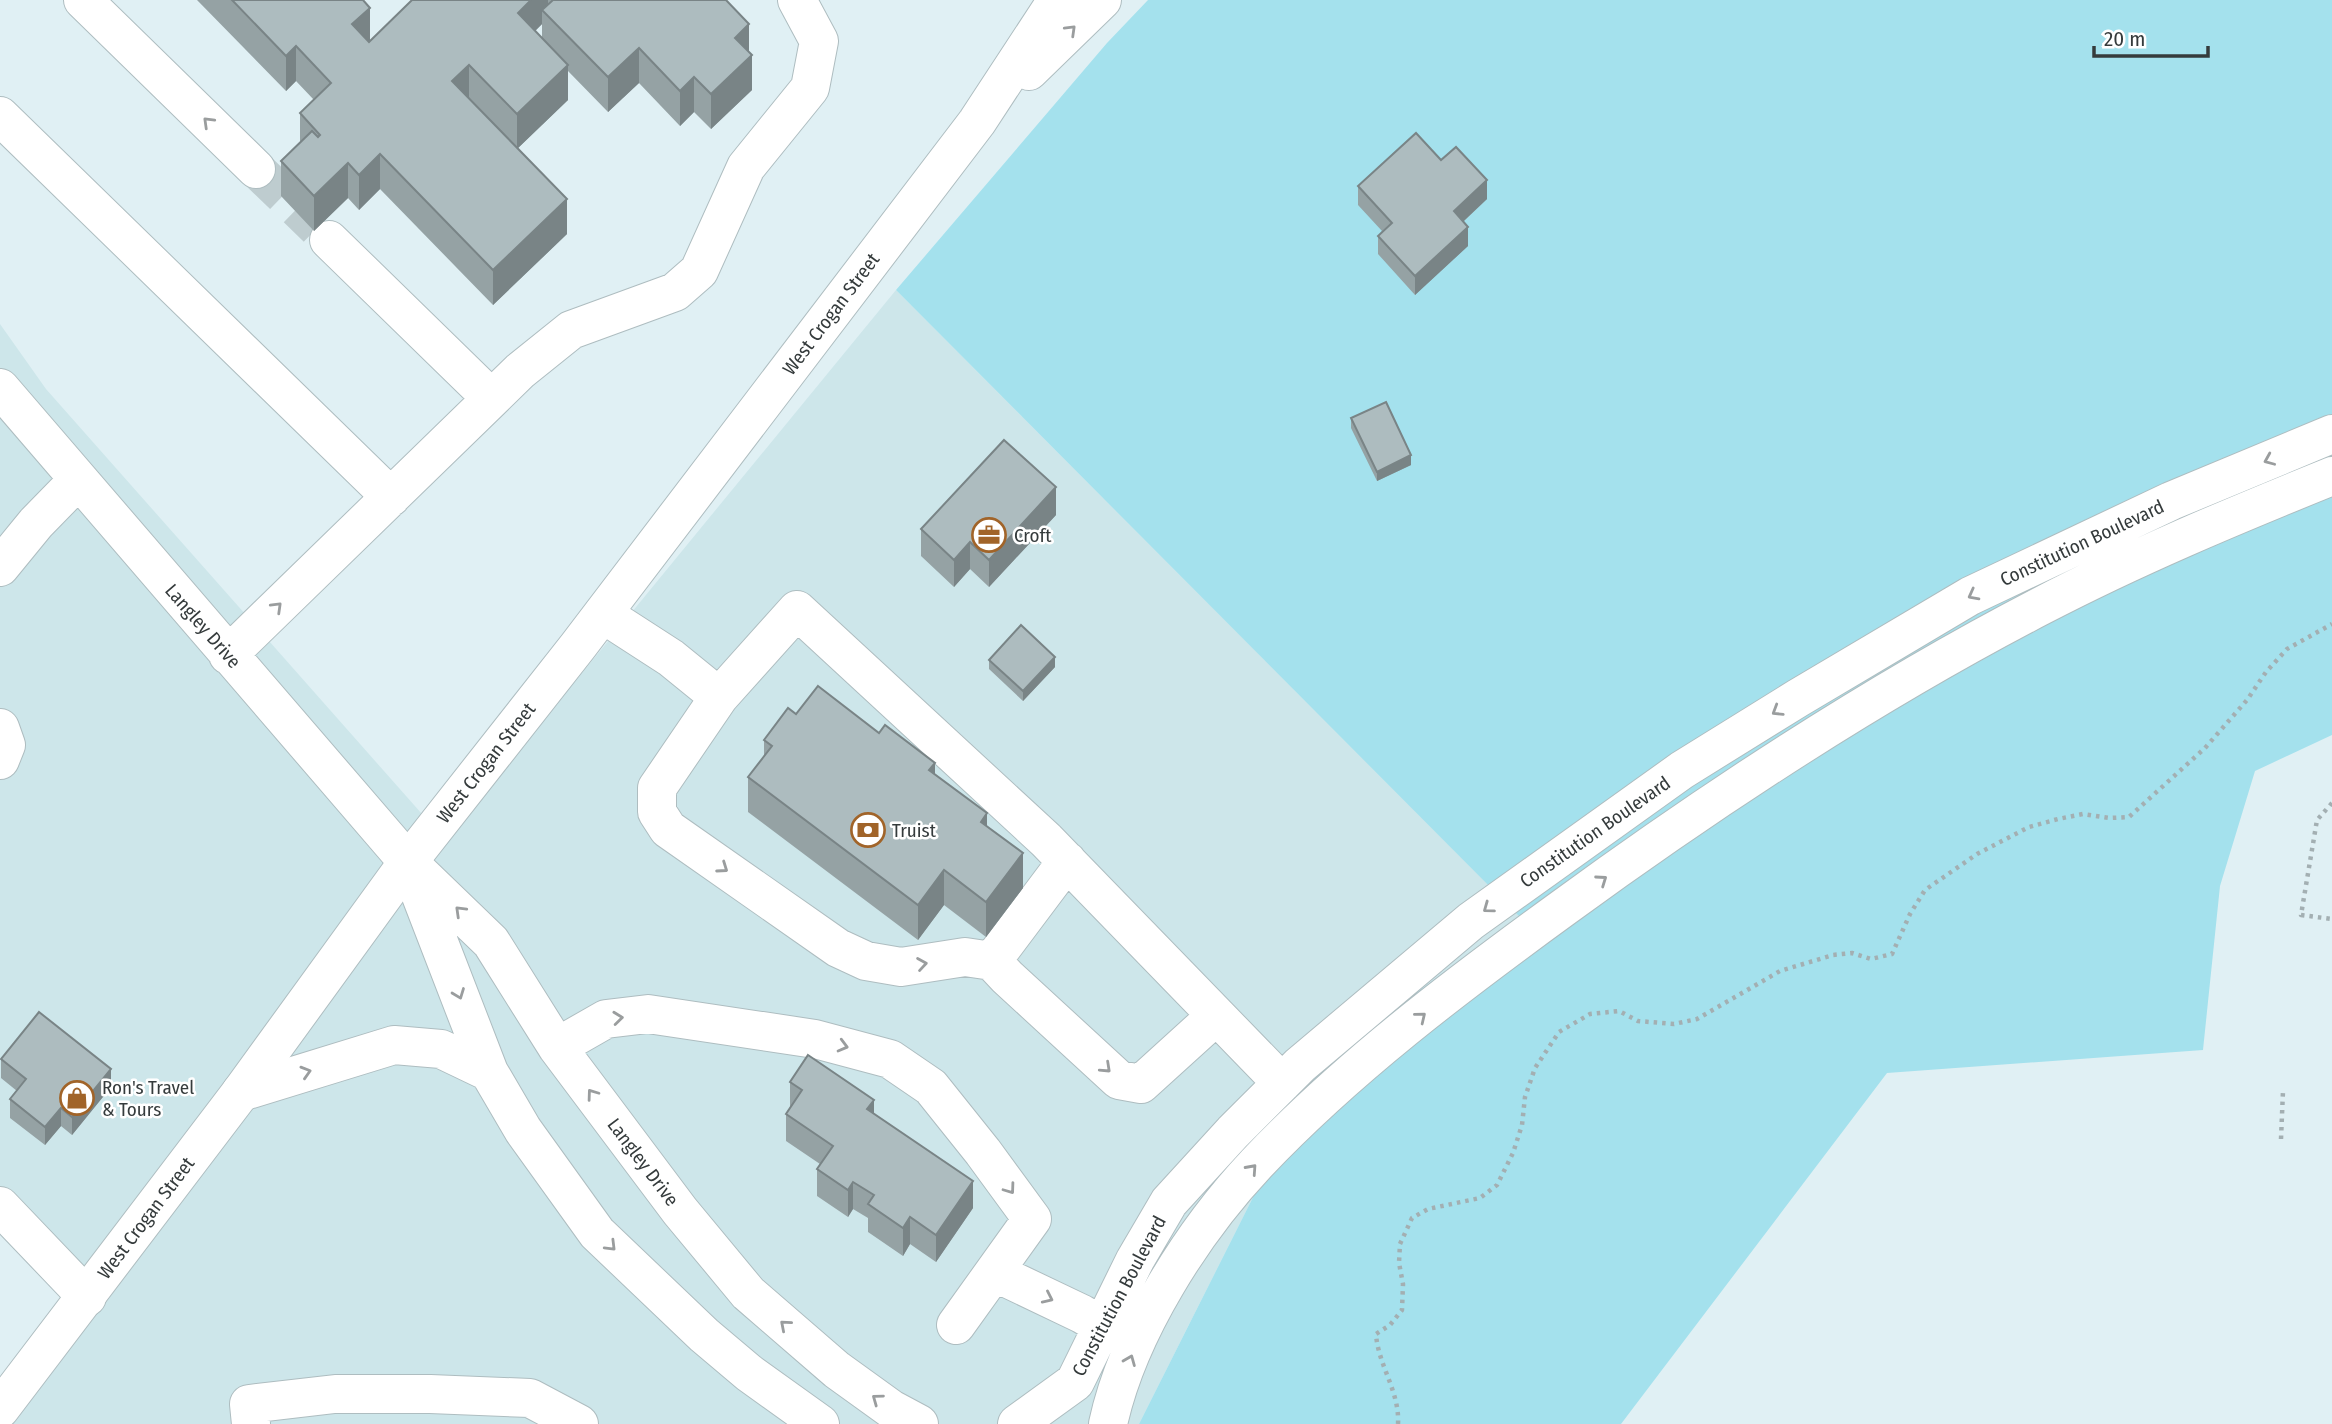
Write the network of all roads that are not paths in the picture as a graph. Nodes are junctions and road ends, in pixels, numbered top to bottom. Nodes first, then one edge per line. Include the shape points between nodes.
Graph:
1 (83, 0) edge
2 (797, 0) edge
3 (1057, 0) edge
4 (1102, 0) edge
5 (0, 116) edge
6 (977, 122) junction
7 (256, 169) tunnel mouth
8 (329, 240) tunnel mouth
9 (0, 388) edge
10 (491, 398) junction
11 (2332, 433) edge
12 (2332, 476) edge
13 (78, 480) junction
14 (390, 498) junction
15 (0, 566) edge
16 (603, 614) junction
17 (228, 655) junction
18 (719, 697) junction
19 (0, 728) edge
20 (0, 760) edge
21 (1067, 861) junction
22 (408, 862) junction
23 (992, 961) junction
24 (1216, 1016) junction
25 (557, 1047) junction
26 (489, 1072) junction
27 (1282, 1083) junction
28 (241, 1092) junction
29 (0, 1206) edge
30 (994, 1272) junction
31 (87, 1297) junction
32 (956, 1325) dead end
33 (1102, 1326) junction
34 (749, 1373) junction
35 (0, 1409) edge
36 (251, 1424) edge
37 (579, 1424) edge
38 (792, 1424) edge
39 (820, 1424) edge
40 (919, 1424) edge
41 (1017, 1424) edge
42 (1108, 1424) edge

7 -> 1 street
2 - 10 street via 819,41 810,88 746,167 699,271 675,292 570,330
3 - 6 street, West Crogan Street
6 -> 4 street, West Crogan Street
5 - 14 street
6 - 16 street, West Crogan Street
8 - 10 street
9 - 13 street, Langley Drive
10 - 14 street
11 -> 27 street, Constitution Boulevard via 2171,501 1982,590 1798,698 1671,778 1471,921
42 -> 12 street, Constitution Boulevard via 1139,1337 1168,1283 1208,1222 1256,1164 1316,1106 1495,957 1706,807 1914,676 2116,568
13 - 15 street
13 - 17 street, Langley Drive
17 -> 14 street
16 - 18 street via 671,658
16 - 22 street, West Crogan Street
17 - 22 street, Langley Drive
18 - 21 street via 797,610
18 -> 23 street via 657,788 657,812 668,829 838,948 866,961 901,967 965,957
19 - 20 street via 6,744
21 - 23 street
21 - 24 street
25 -> 22 street, Langley Drive via 491,942
22 -> 26 street, Langley Drive
22 - 28 street, West Crogan Street
23 -> 24 street via 1119,1080 1141,1084
24 - 27 street
25 -> 30 street via 606,1019 648,1014 815,1039 890,1059 931,1087 1032,1219
40 -> 25 street, Langley Drive via 836,1370 748,1293
28 -> 26 street via 394,1045 441,1049
26 -> 34 street, Langley Drive via 523,1130 597,1233
27 - 33 street, Constitution Boulevard via 1169,1202
28 - 31 street, West Crogan Street
29 - 31 street
30 - 32 street
30 -> 33 street
31 - 35 street, West Crogan Street
33 - 41 street, Constitution Boulevard via 1075,1382
34 - 38 street
34 - 39 street, Langley Drive
36 - 37 street via 248,1404 335,1394 530,1398

